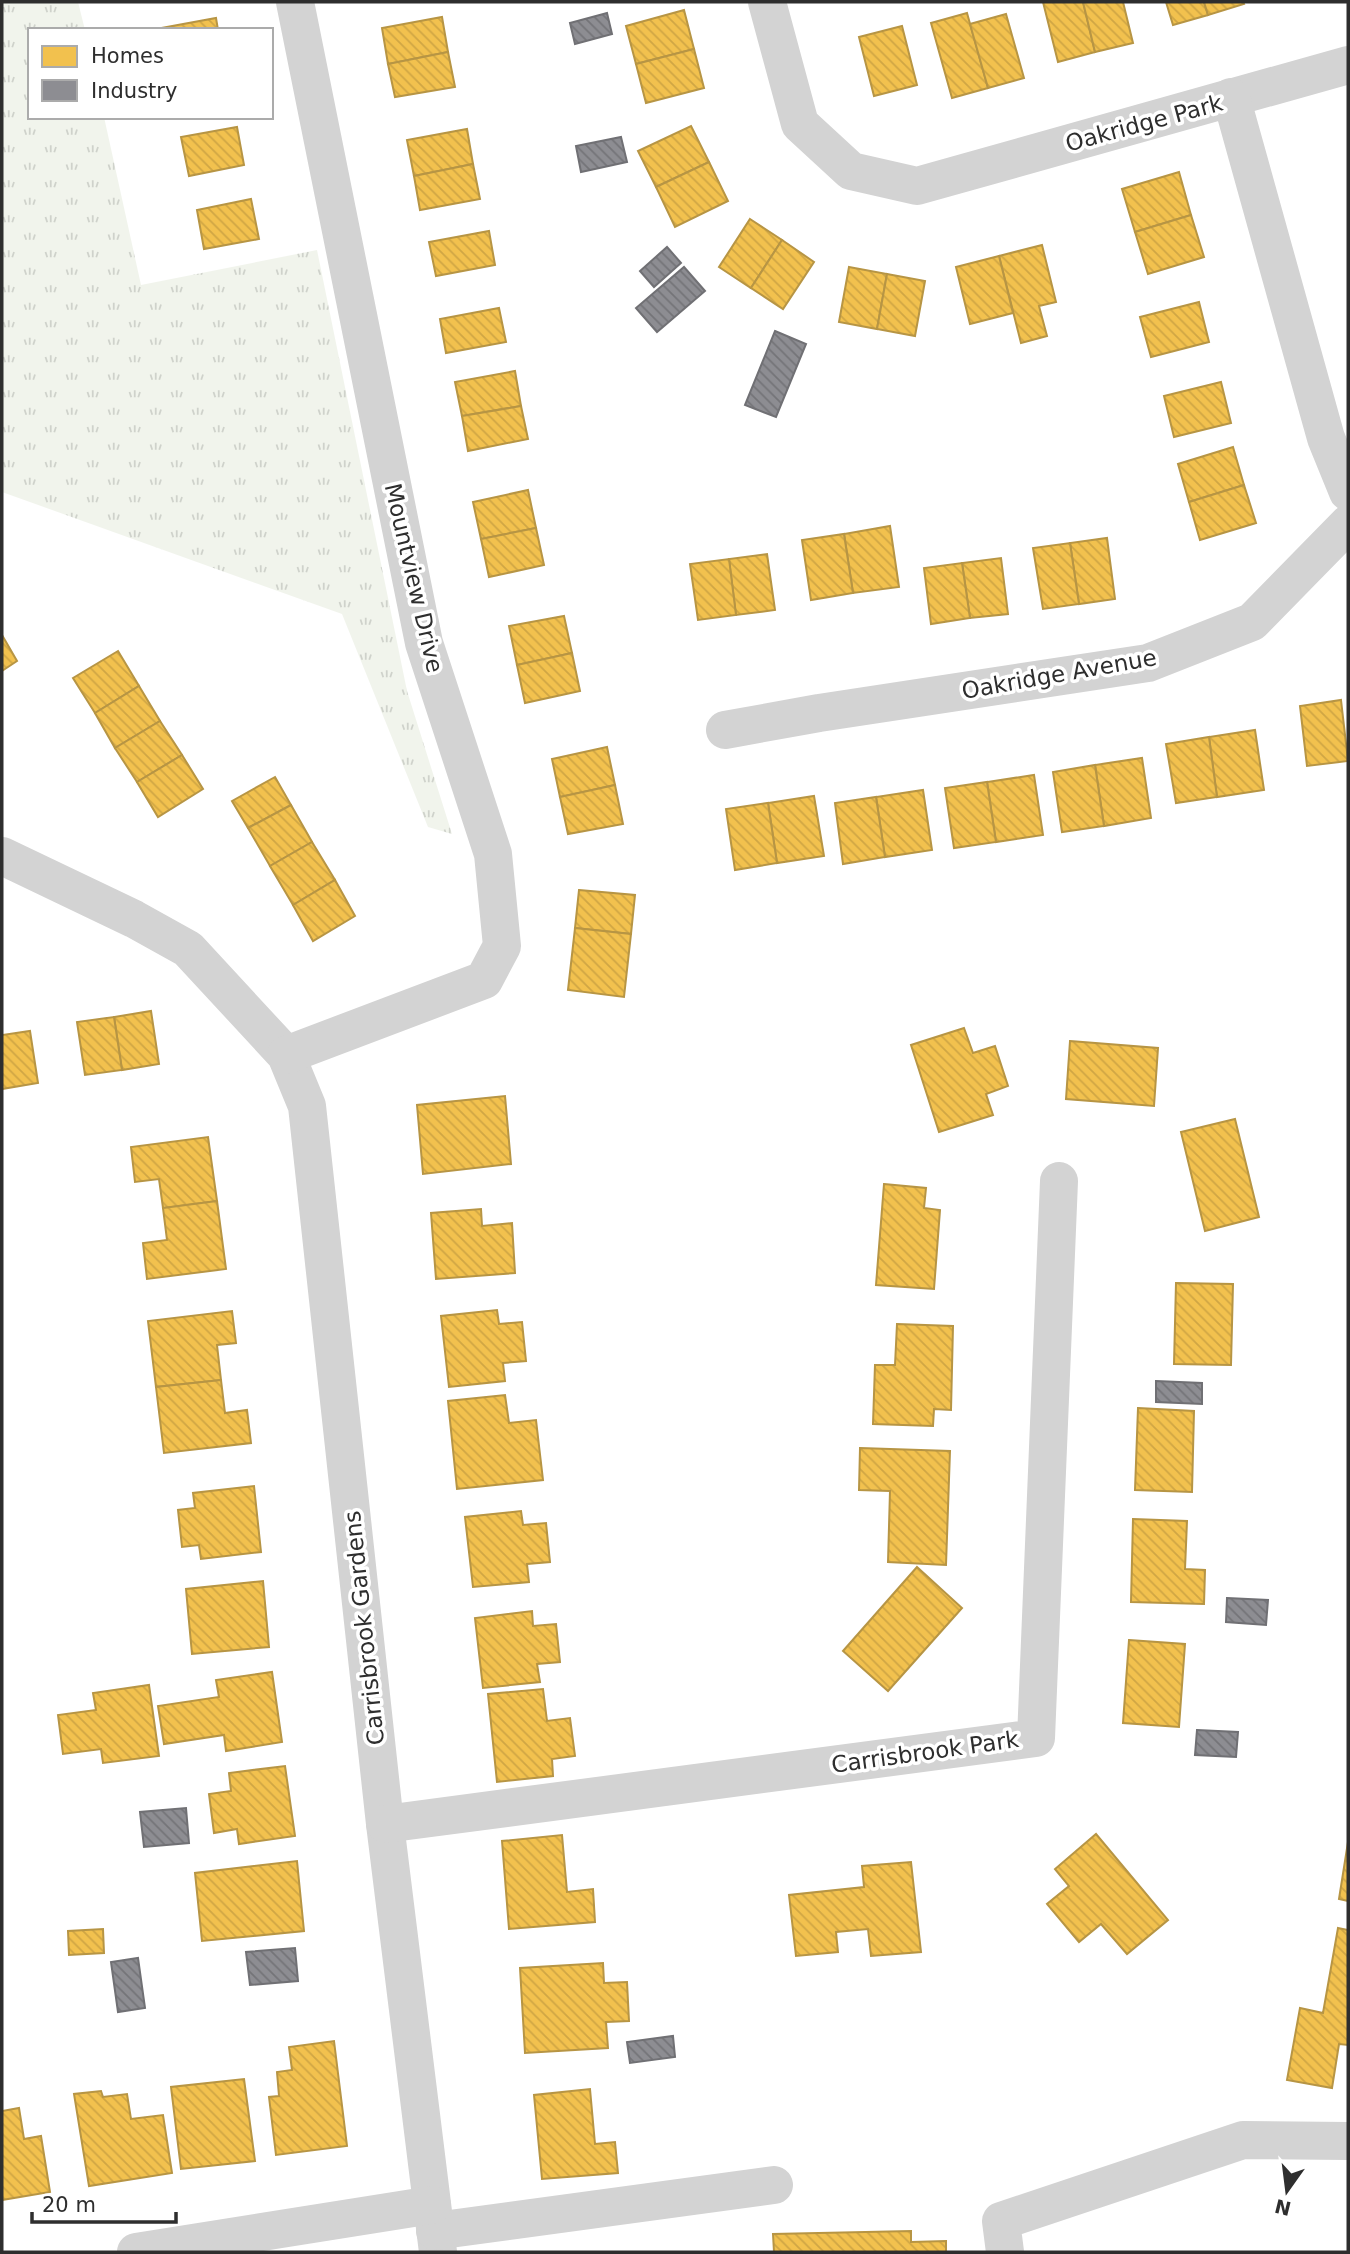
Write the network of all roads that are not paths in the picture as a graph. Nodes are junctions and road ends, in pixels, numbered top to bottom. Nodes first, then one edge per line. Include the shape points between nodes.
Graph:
1 (295, 2) edge
2 (767, 2) edge
3 (1348, 65) edge
4 (1231, 97) junction
5 (1348, 492) edge
6 (1348, 524) edge
7 (725, 730) dead end
8 (2, 856) edge
9 (286, 1055) junction
10 (1059, 1181) dead end
11 (385, 1824) junction
12 (1348, 2141) edge
13 (774, 2185) dead end
14 (435, 2229) edge
15 (136, 2252) edge
16 (1004, 2252) edge

1 - 9 street, Mountview Drive via 424,643 493,854 502,946 484,980
2 - 4 street, Oakridge Park via 800,124 851,171 918,186
3 - 4 street
4 - 5 street, Oakridge Park via 1326,438
6 - 7 street, Oakridge Avenue via 1252,622 1148,663
8 - 9 street via 188,949
9 - 11 street, Carrisbrook Gardens via 307,1106
10 - 11 street, Carrisbrook Park via 1036,1738
11 - 14 street, Carrisbrook Gardens
12 - 16 street via 1243,2140 1001,2221
13 - 14 street
14 - 15 street

